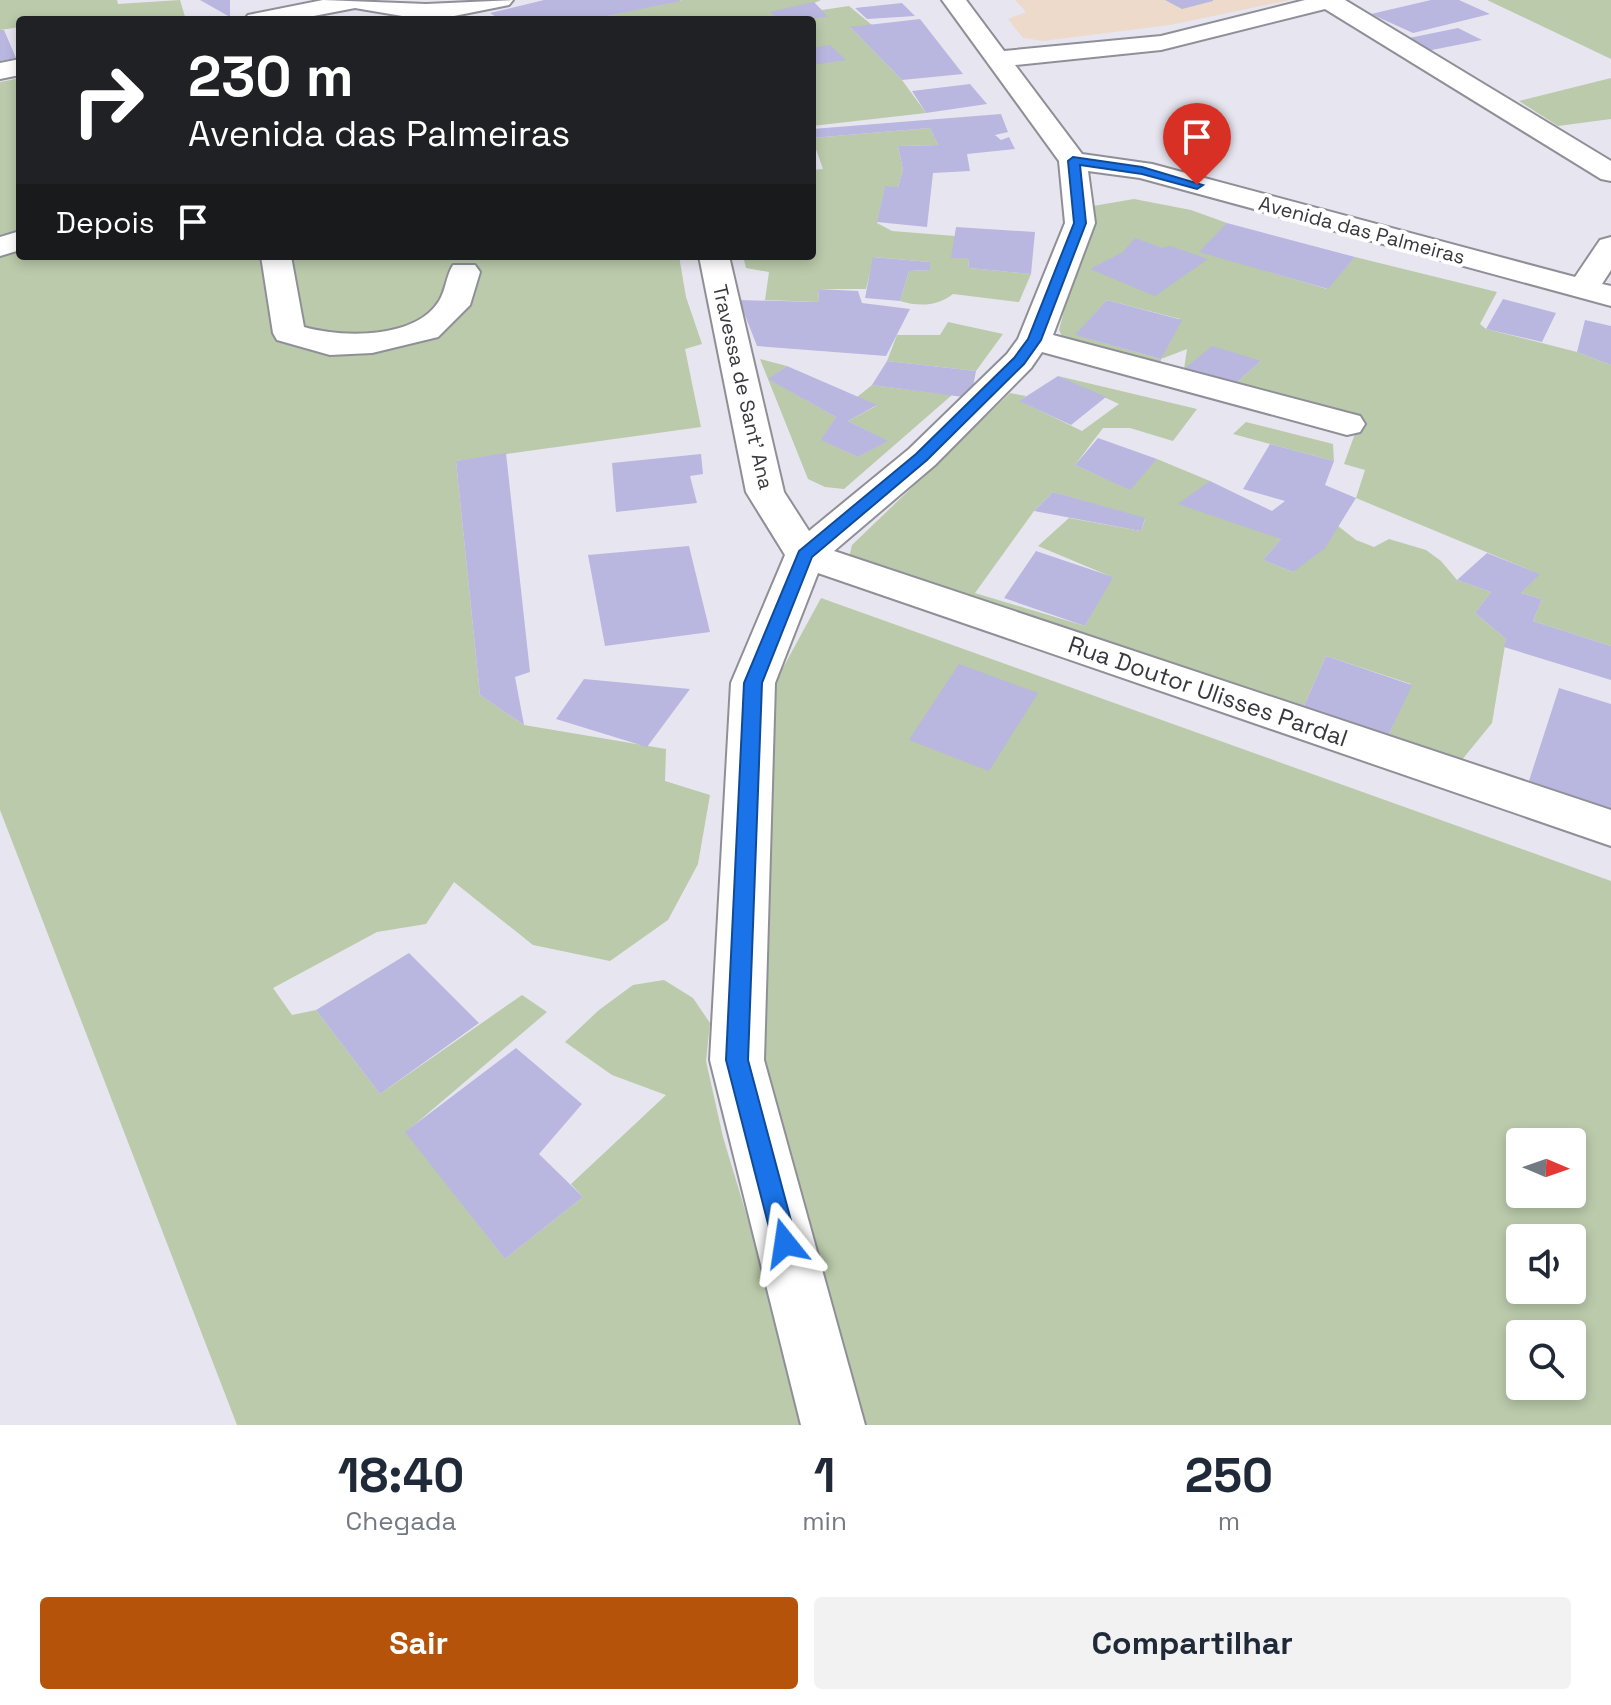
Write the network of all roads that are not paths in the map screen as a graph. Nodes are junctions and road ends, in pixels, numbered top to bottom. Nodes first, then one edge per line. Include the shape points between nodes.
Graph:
1 (353, 0) edge
2 (501, 0) edge
3 (954, 0) edge
4 (1330, 1) edge
5 (275, 16) edge
6 (399, 16) edge
7 (468, 16) edge
8 (1000, 59) junction
9 (1073, 161) junction
10 (1611, 173) edge
11 (1611, 246) edge
12 (277, 260) edge
13 (715, 260) edge
14 (464, 272) dead end
15 (1597, 292) edge
16 (1034, 340) junction
17 (1347, 424) dead end
18 (805, 555) junction
19 (1611, 828) edge
20 (833, 1425) edge

1 - 5 street
1 - 6 street
2 - 7 street
3 - 8 street
4 - 8 street via 1161,43
4 - 10 street
8 - 9 street
9 - 15 street, Avenida das Palmeiras via 1142,170
9 - 16 street via 1080,223
11 - 15 street
12 - 14 street via 289,333 330,345 372,343 426,330 454,305
13 - 18 street, Travessa de Sant' Ana via 765,492
16 - 17 street
16 - 18 street via 922,457
18 - 19 street, Rua Doutor Ulisses Pardal
18 - 20 street via 753,683 737,1060

